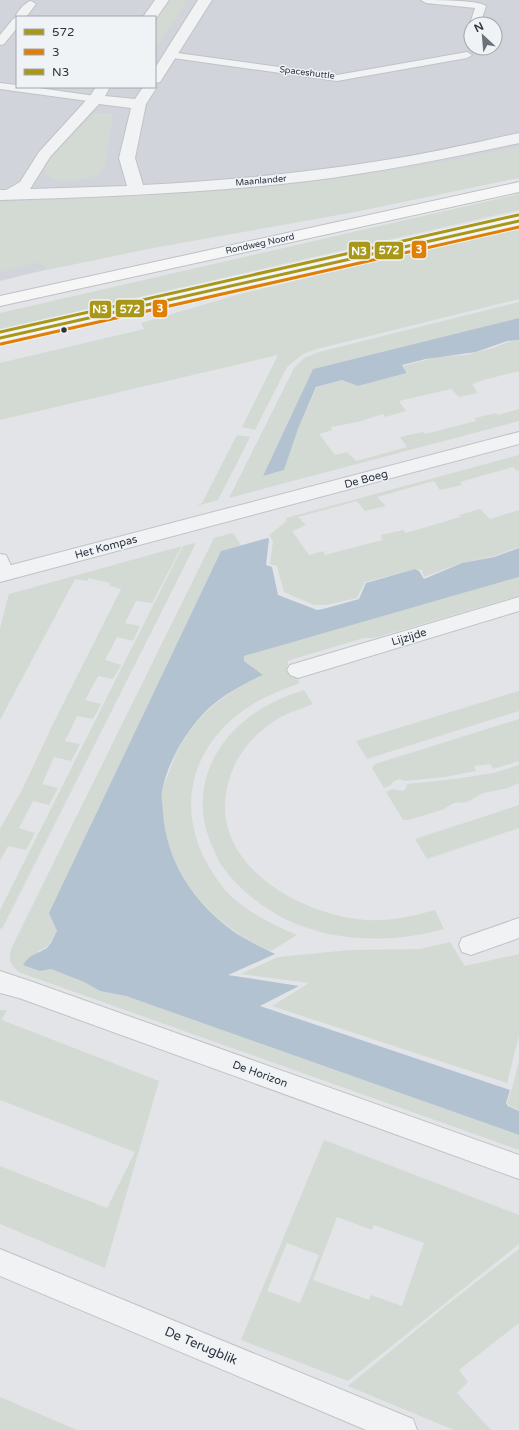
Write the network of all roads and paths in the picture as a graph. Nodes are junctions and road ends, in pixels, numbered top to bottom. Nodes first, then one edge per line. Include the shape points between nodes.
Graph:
1 (162, 0) edge
2 (205, 0) edge
3 (426, 0) edge
4 (31, 4) dead end
5 (21, 16) edge
6 (151, 16) edge
7 (478, 16) edge
8 (16, 22) edge
9 (0, 42) edge
10 (170, 55) junction
11 (463, 55) edge
12 (156, 77) edge
13 (0, 86) edge
14 (16, 87) edge
15 (28, 88) edge
16 (149, 88) edge
17 (99, 93) edge
18 (139, 104) junction
19 (519, 138) edge
20 (519, 187) edge
21 (136, 190) junction
22 (4, 195) edge
23 (519, 221) edge
24 (0, 301) edge
25 (0, 338) edge
26 (519, 438) edge
27 (213, 519) joint
28 (2, 569) edge
29 (519, 604) edge
30 (298, 670) dead end
31 (519, 928) edge
32 (471, 945) dead end
33 (0, 982) edge
34 (519, 1167) edge
35 (0, 1262) edge
36 (402, 1430) edge

1 - 6 street
2 - 10 street
3 - 7 lane via 481,6
4 - 5 lane
8 - 9 lane
10 - 11 lane, Spaceshuttle via 337,78
10 - 12 street
13 - 14 lane
15 - 17 lane
16 - 18 street
17 - 18 street
17 - 22 street via 44,155 26,185
18 - 21 street via 127,158
19 - 21 street, Maanlander via 353,170 269,181
20 - 24 main road, Rondweg Noord
21 - 22 street, Maanlander
23 - 25 main road
26 - 27 street, De Boeg
27 - 28 street, Het Kompas
29 - 30 street, Lijzijde
31 - 32 street
33 - 34 street, De Horizon
35 - 36 street, De Terugblik

